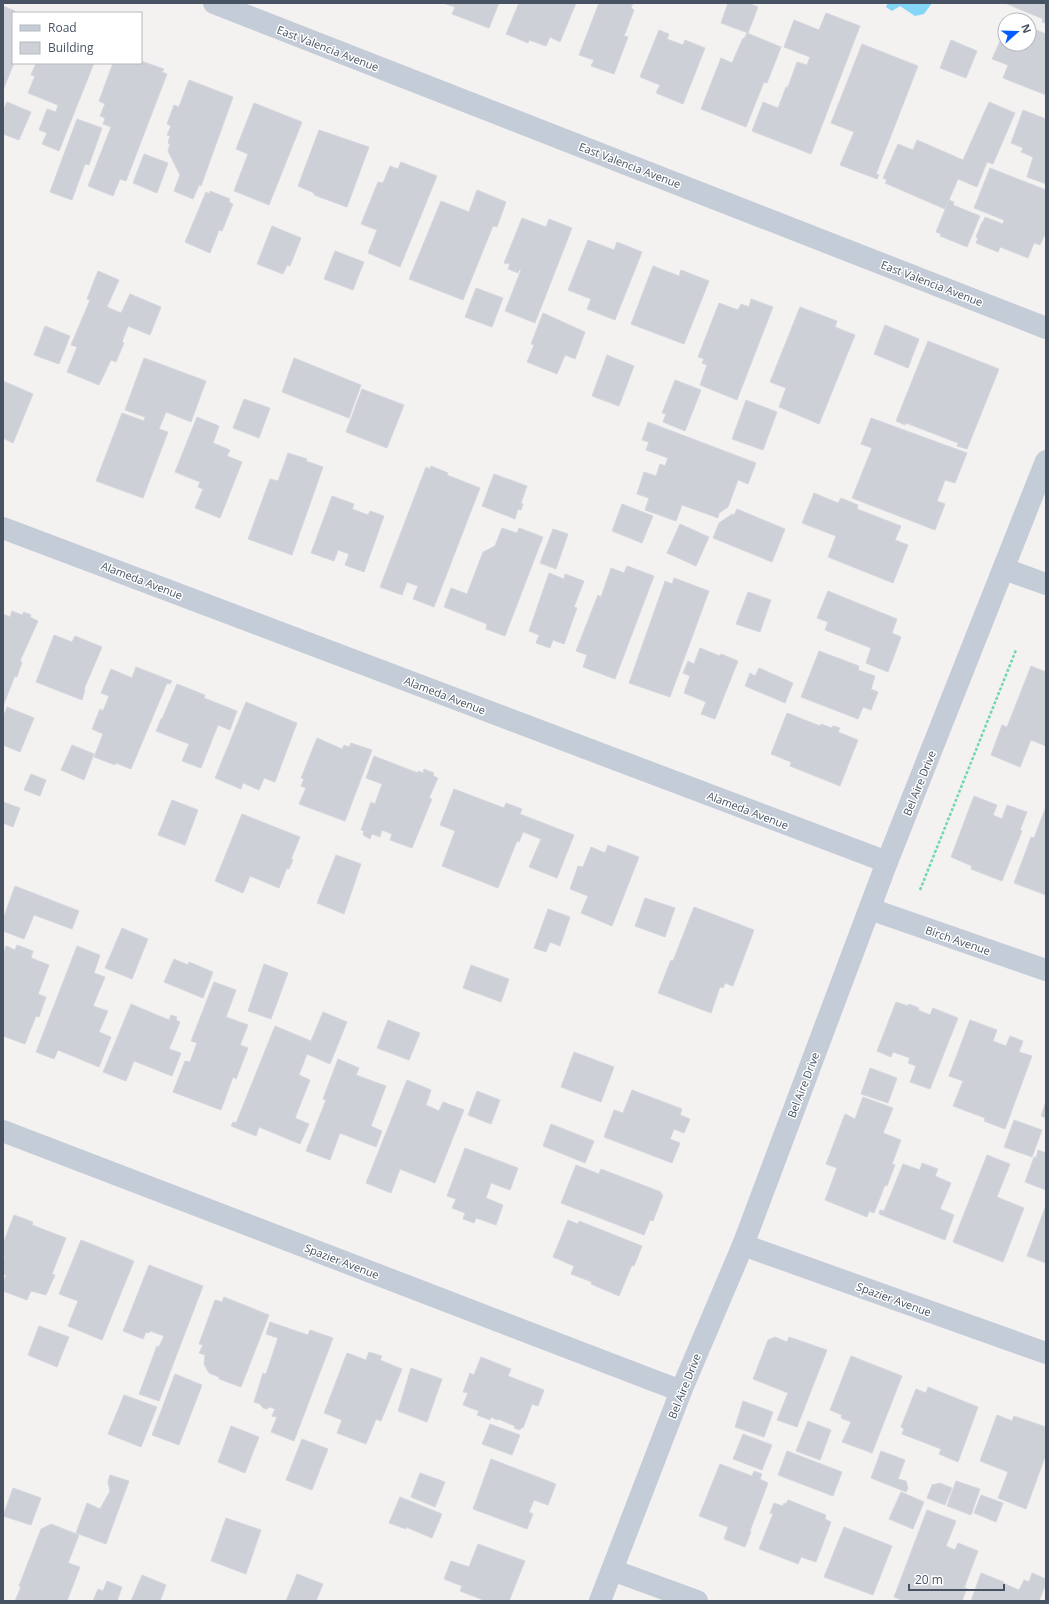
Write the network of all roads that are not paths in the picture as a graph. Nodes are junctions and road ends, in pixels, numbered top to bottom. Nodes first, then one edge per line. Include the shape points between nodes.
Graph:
1 (214, 3) edge
2 (1046, 328) edge
3 (1046, 461) edge
4 (3, 528) edge
5 (1004, 569) junction
6 (1046, 584) edge
7 (887, 862) junction
8 (870, 909) junction
9 (1046, 970) edge
10 (3, 1131) edge
11 (743, 1245) junction
12 (1046, 1353) edge
13 (681, 1391) junction
14 (612, 1570) junction
15 (600, 1601) edge
16 (697, 1601) edge

1 - 2 street, East Valencia Avenue
3 - 5 street, Bel Aire Drive
4 - 7 street, Alameda Avenue
5 - 6 street
5 - 7 street, Bel Aire Drive
7 - 8 street, Bel Aire Drive
8 - 9 street, Birch Avenue
8 - 11 street, Bel Aire Drive
10 - 13 street, Spazier Avenue
11 - 12 street, Spazier Avenue
11 - 13 street, Bel Aire Drive
13 - 14 street, Bel Aire Drive
14 - 15 street, Bel Aire Drive
14 - 16 street

